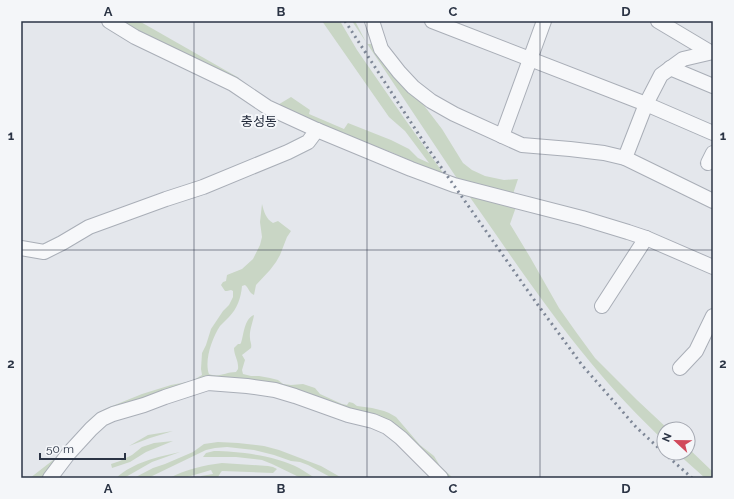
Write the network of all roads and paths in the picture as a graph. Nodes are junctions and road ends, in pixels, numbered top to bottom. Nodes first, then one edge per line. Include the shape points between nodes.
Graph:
1 (109, 21) edge
2 (372, 21) edge
3 (432, 21) edge
4 (544, 21) edge
5 (658, 21) edge
6 (712, 52) edge
7 (530, 59) junction
8 (670, 68) junction
9 (713, 86) edge
10 (646, 104) junction
11 (317, 130) junction
12 (713, 133) edge
13 (502, 136) junction
14 (625, 158) junction
15 (713, 201) edge
16 (646, 238) junction
17 (21, 248) edge
18 (713, 267) edge
19 (602, 306) dead end
20 (713, 316) edge
21 (680, 368) dead end
22 (50, 478) edge
23 (441, 478) edge

1 - 11 street via 141,40 233,84 267,107
2 - 13 street via 381,49 413,87 454,114
3 - 7 street
4 - 7 street
5 - 6 street
6 - 8 street via 683,59
7 - 10 street
7 - 13 street
8 - 9 street
8 - 10 street via 661,75
10 - 12 street
10 - 14 street
11 - 16 street via 454,185 607,225
11 - 17 street via 308,142 288,152 202,187 89,227 44,252
13 - 14 street via 522,145 604,153
14 - 15 street
16 - 18 street
16 - 19 street
20 - 21 street via 696,350
22 - 23 street via 69,453 102,419 208,383 274,390 373,420 401,438

